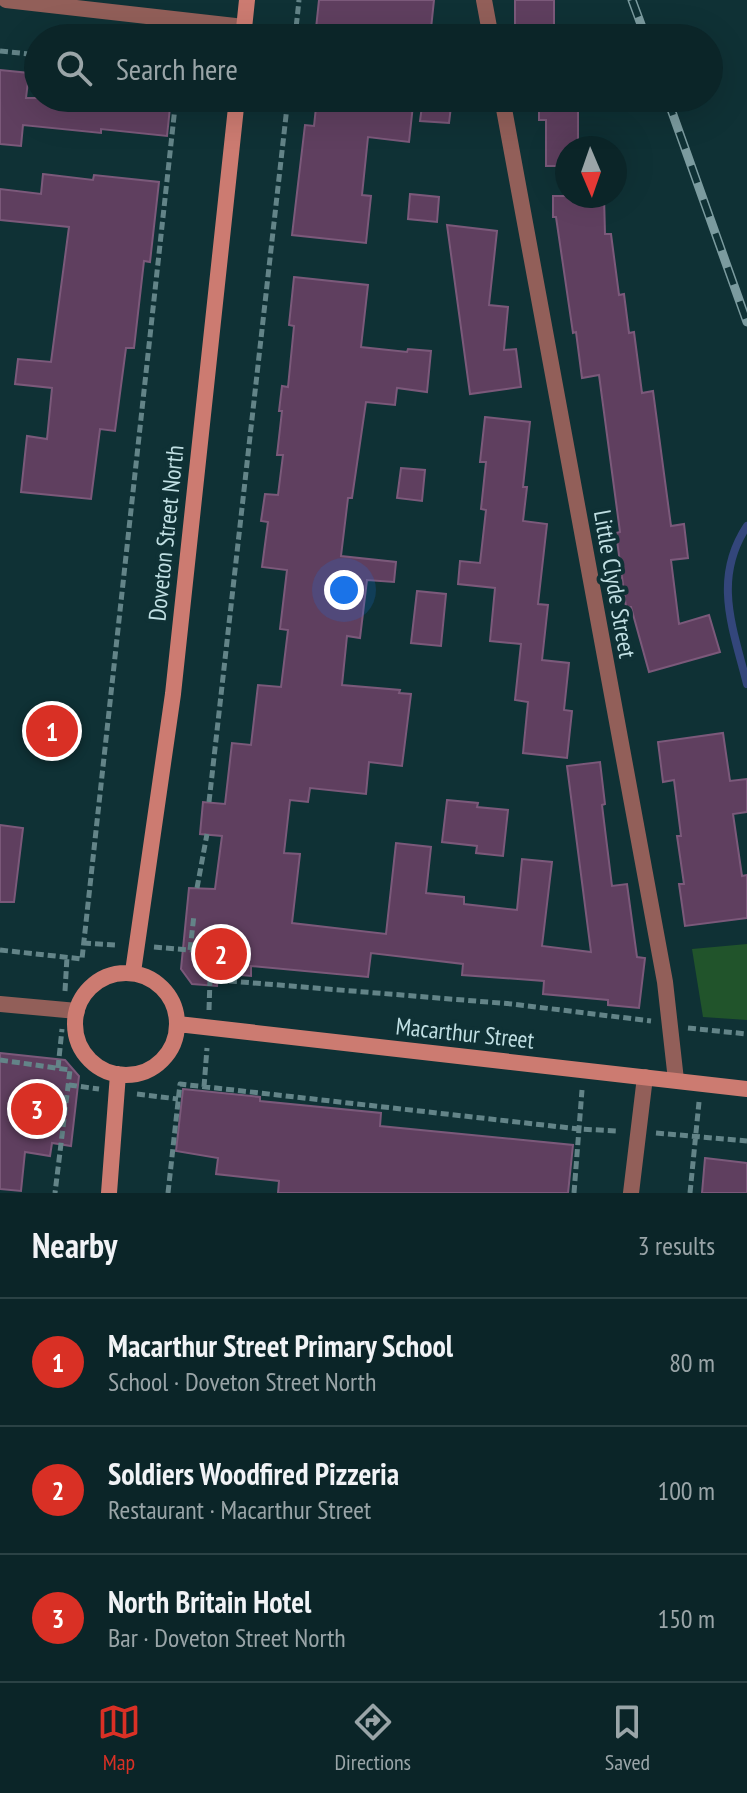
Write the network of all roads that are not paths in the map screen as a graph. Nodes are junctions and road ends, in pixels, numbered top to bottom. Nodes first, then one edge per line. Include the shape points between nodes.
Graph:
1 (6, 0) edge
2 (247, 0) edge
3 (484, 0) edge
4 (184, 24) edge
5 (245, 24) edge
6 (488, 24) edge
7 (235, 112) edge
8 (504, 112) edge
9 (133, 972) junction
10 (0, 1004) edge
11 (77, 1011) junction
12 (178, 1024) junction
13 (118, 1074) junction
14 (645, 1077) junction
15 (676, 1080) junction
16 (747, 1089) edge
17 (109, 1193) edge
18 (631, 1193) edge

1 - 4 street
2 - 5 main road
3 - 6 street
7 - 9 main road, Doveton Street North via 173,694
8 - 15 street, Little Clyde Street
9 - 11 main road via 99,980
9 - 12 main road via 170,996
10 - 11 street
11 - 13 main road via 74,1025 83,1054
12 - 13 main road via 166,1057 136,1074
12 - 14 main road, Macarthur Street
13 - 17 main road
14 - 15 main road, Macarthur Street
14 - 18 street
15 - 16 main road, Macarthur Street

